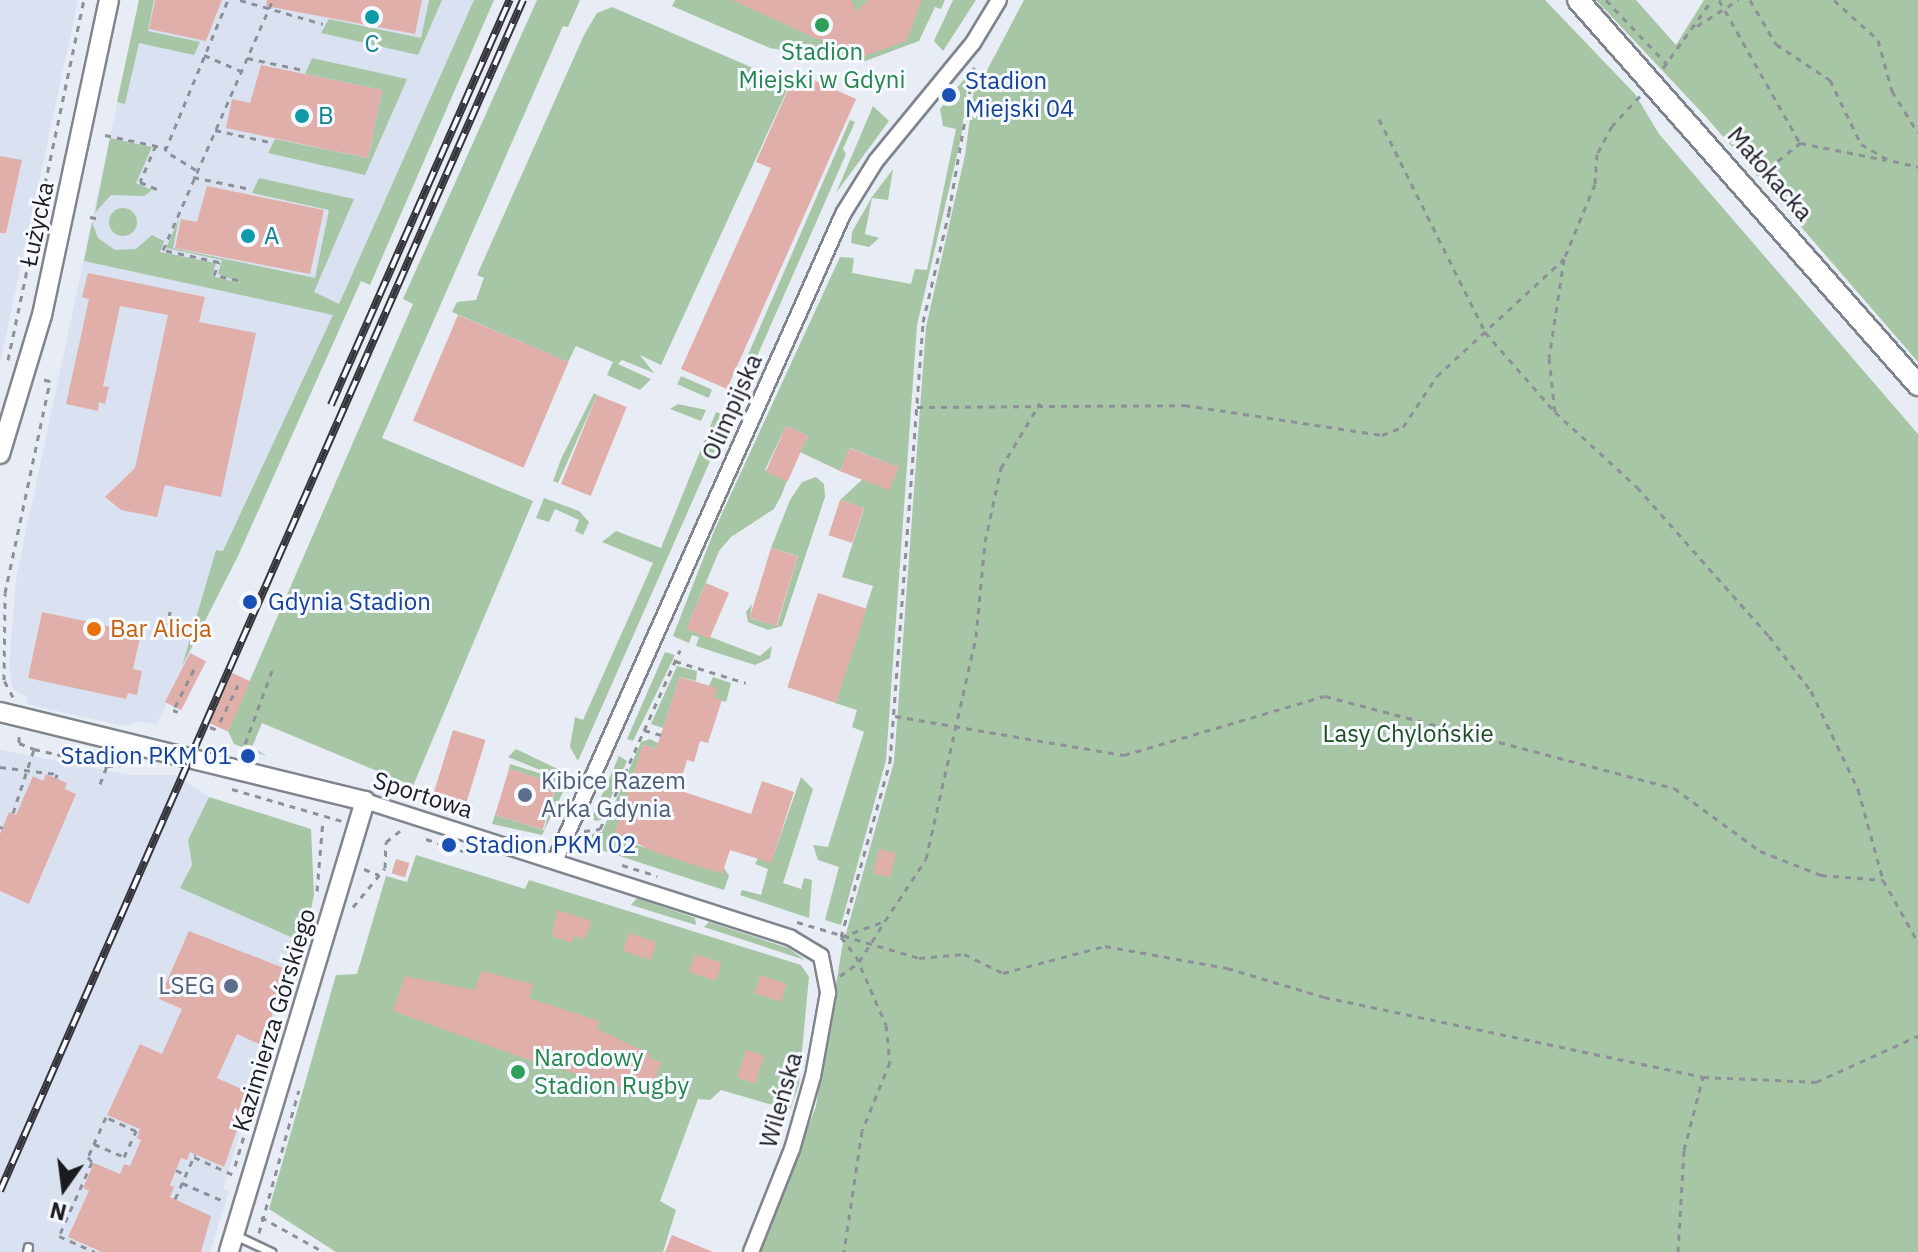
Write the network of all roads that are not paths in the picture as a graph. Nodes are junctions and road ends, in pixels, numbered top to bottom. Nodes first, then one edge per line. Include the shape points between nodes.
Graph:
1 (109, 0) edge
2 (999, 0) edge
3 (1578, 0) edge
4 (1918, 385) edge
5 (0, 454) edge
6 (9, 719) edge
7 (365, 801) junction
8 (555, 861) junction
9 (821, 956) joint
10 (232, 1244) edge
11 (271, 1252) edge
12 (751, 1252) edge

1 - 5 street, Łużycka via 42,315
2 - 8 street, Olimpijska via 967,50 876,161 836,228
3 - 4 main road, Małokacka
6 - 7 street, Sportowa
7 - 8 street, Sportowa
7 - 10 street, Kazimierza Górskiego
8 - 9 street, Sportowa via 801,942
9 - 12 street, Wileńska via 828,984 803,1113
10 - 11 lane

